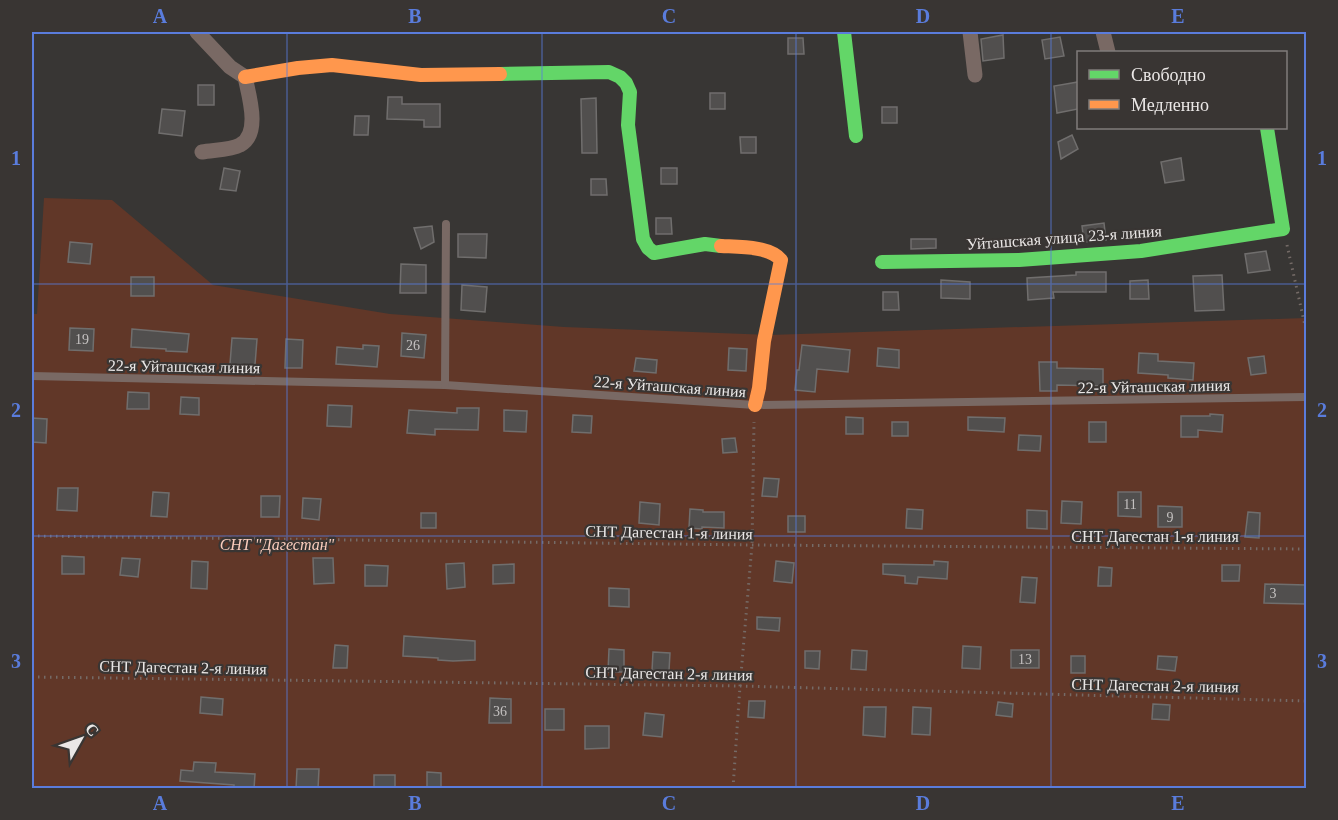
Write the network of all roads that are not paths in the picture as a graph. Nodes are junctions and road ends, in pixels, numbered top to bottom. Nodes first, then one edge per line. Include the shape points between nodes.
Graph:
1 (197, 32) edge
2 (844, 32) edge
3 (970, 32) edge
4 (1103, 32) edge
5 (1108, 51) edge
6 (975, 75) dead end
7 (245, 77) junction
8 (1267, 129) edge
9 (856, 136) dead end
10 (202, 152) dead end
11 (446, 224) dead end
12 (882, 262) dead end
13 (32, 376) edge
14 (445, 385) junction
15 (1306, 397) edge
16 (755, 405) junction

1 - 7 street
2 - 9 street
3 - 6 street
4 - 5 street
7 - 10 street via 252,111 247,141 238,147
7 - 16 street via 332,65 421,75 609,72 620,77 630,92 628,125 643,239 648,248 654,253 705,244 764,250 781,260
8 - 12 street, Уйташская улица 23-я линия via 1283,229 1141,251 1019,260
11 - 14 lane
13 - 14 lane, 22-я Уйташская линия
14 - 16 lane, 22-я Уйташская линия
15 - 16 lane, 22-я Уйташская линия

